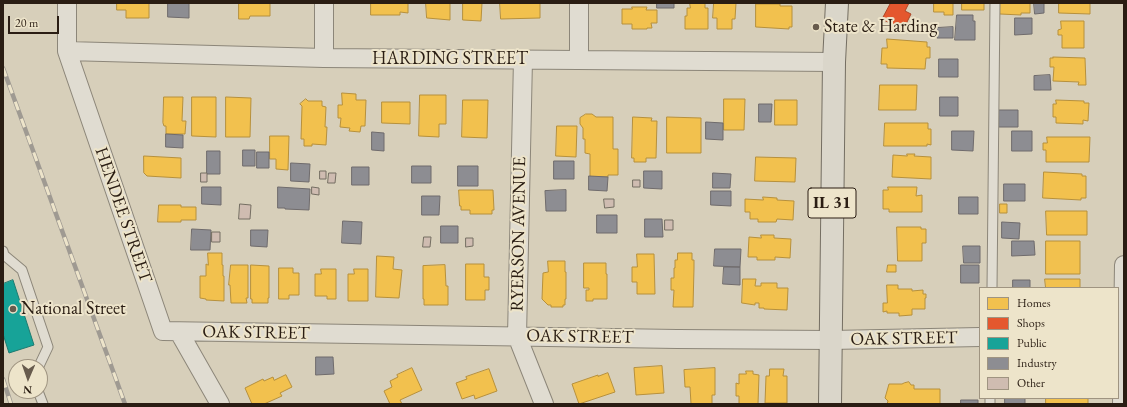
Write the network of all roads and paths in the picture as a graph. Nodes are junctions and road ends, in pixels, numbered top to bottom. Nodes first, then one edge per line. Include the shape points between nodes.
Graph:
1 (67, 3) edge
2 (324, 3) edge
3 (579, 3) edge
4 (837, 3) edge
5 (995, 3) edge
6 (67, 51) junction
7 (324, 58) junction
8 (523, 59) junction
9 (579, 60) junction
10 (834, 62) junction
11 (3, 251) edge
12 (1124, 265) edge
13 (992, 287) edge
14 (179, 332) junction
15 (1122, 335) edge
16 (518, 336) junction
17 (979, 337) edge
18 (831, 340) junction
19 (42, 359) edge
20 (220, 404) edge
21 (544, 404) edge
22 (830, 404) edge
23 (1122, 404) edge

1 - 6 street, HENDEE STREET
2 - 7 street
3 - 9 street
4 - 10 main road, IL 31
5 - 13 lane
6 - 7 street, HARDING STREET
6 - 14 street, HENDEE STREET via 163,331
7 - 8 street, HARDING STREET
8 - 9 street, HARDING STREET
8 - 16 street, RYERSON AVENUE
9 - 10 street, HARDING STREET
10 - 18 main road, IL 31
11 - 19 lane via 4,255 22,270 48,347
12 - 15 street
14 - 16 street, OAK STREET
14 - 20 street
15 - 23 street
16 - 18 street, OAK STREET
16 - 21 street, RYERSON AVENUE
17 - 18 street, OAK STREET
18 - 22 main road, IL 31

